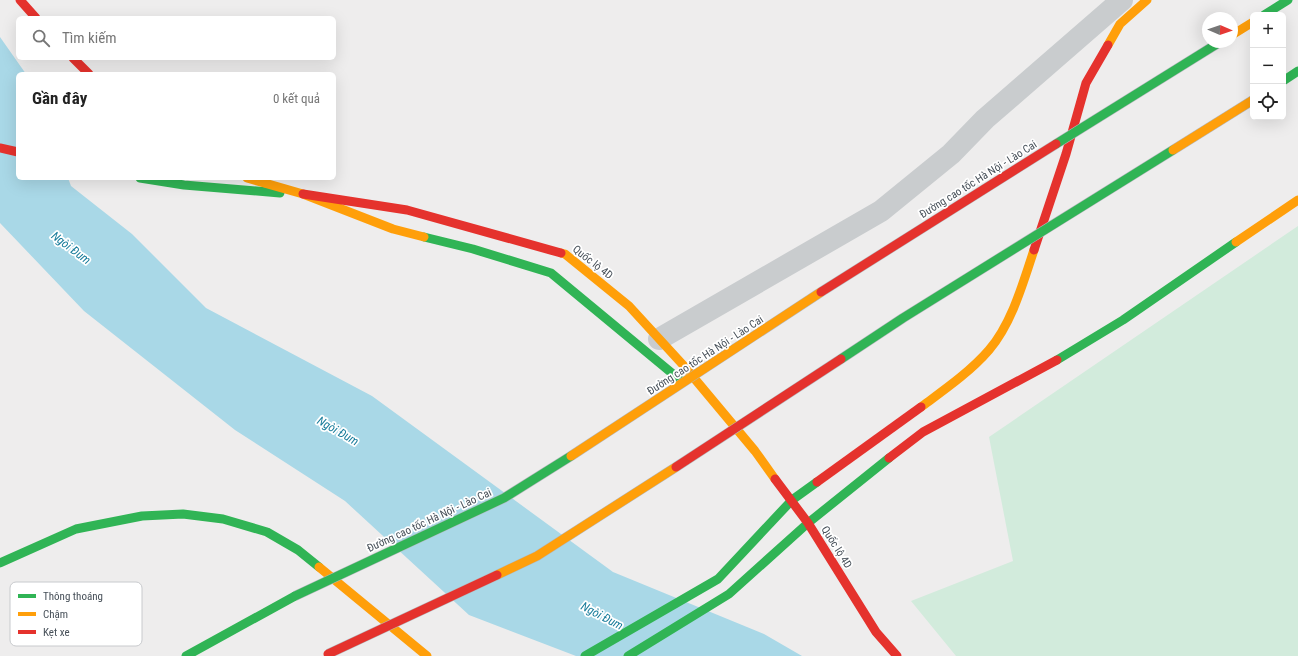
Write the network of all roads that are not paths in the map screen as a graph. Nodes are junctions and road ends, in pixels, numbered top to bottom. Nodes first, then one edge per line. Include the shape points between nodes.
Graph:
1 (20, 0) edge
2 (1122, 0) edge
3 (1148, 0) edge
4 (1288, 0) edge
5 (1269, 12) edge
6 (34, 16) edge
7 (1250, 24) edge
8 (1238, 31) edge
9 (1210, 48) edge
10 (75, 60) edge
11 (87, 72) edge
12 (1298, 72) edge
13 (1286, 79) edge
14 (1250, 102) edge
15 (0, 148) edge
16 (16, 152) edge
17 (162, 180) edge
18 (254, 180) edge
19 (303, 194) junction
20 (1298, 200) edge
21 (654, 346) junction
22 (755, 451) junction
23 (792, 500) junction
24 (808, 523) junction
25 (0, 563) edge
26 (326, 655) edge
27 (186, 656) edge
28 (427, 656) edge
29 (585, 656) edge
30 (628, 656) edge
31 (897, 656) edge

1 - 6 main road
2 - 21 street via 985,119 951,154 881,211
3 - 23 main road via 1120,24 1086,82 1066,154 1025,278 1013,310 990,350 934,397
4 - 5 main road
7 - 8 main road
9 - 27 main road, Đường cao tốc Hà Nội - Lào Cai, bridge via 867,262 614,429 504,498 295,596
10 - 11 main road
12 - 13 main road
14 - 26 main road, bridge via 904,318 538,556
15 - 16 main road
17 - 19 main road via 184,185
18 - 19 main road, Quốc lộ 4D
19 - 21 main road, Quốc lộ 4D via 393,229 473,249 551,273
19 - 21 main road, Quốc lộ 4D via 407,210 564,254 629,306
20 - 24 main road via 1072,352 923,432 866,474
21 - 22 main road, Quốc lộ 4D
21 - 22 main road, Quốc lộ 4D via 674,374
22 - 23 main road, Quốc lộ 4D
23 - 24 main road, Quốc lộ 4D
23 - 29 main road via 718,579
24 - 30 main road via 729,594
24 - 31 main road, Quốc lộ 4D via 876,632
25 - 28 main road via 76,529 142,516 184,514 223,519 267,532 298,550

